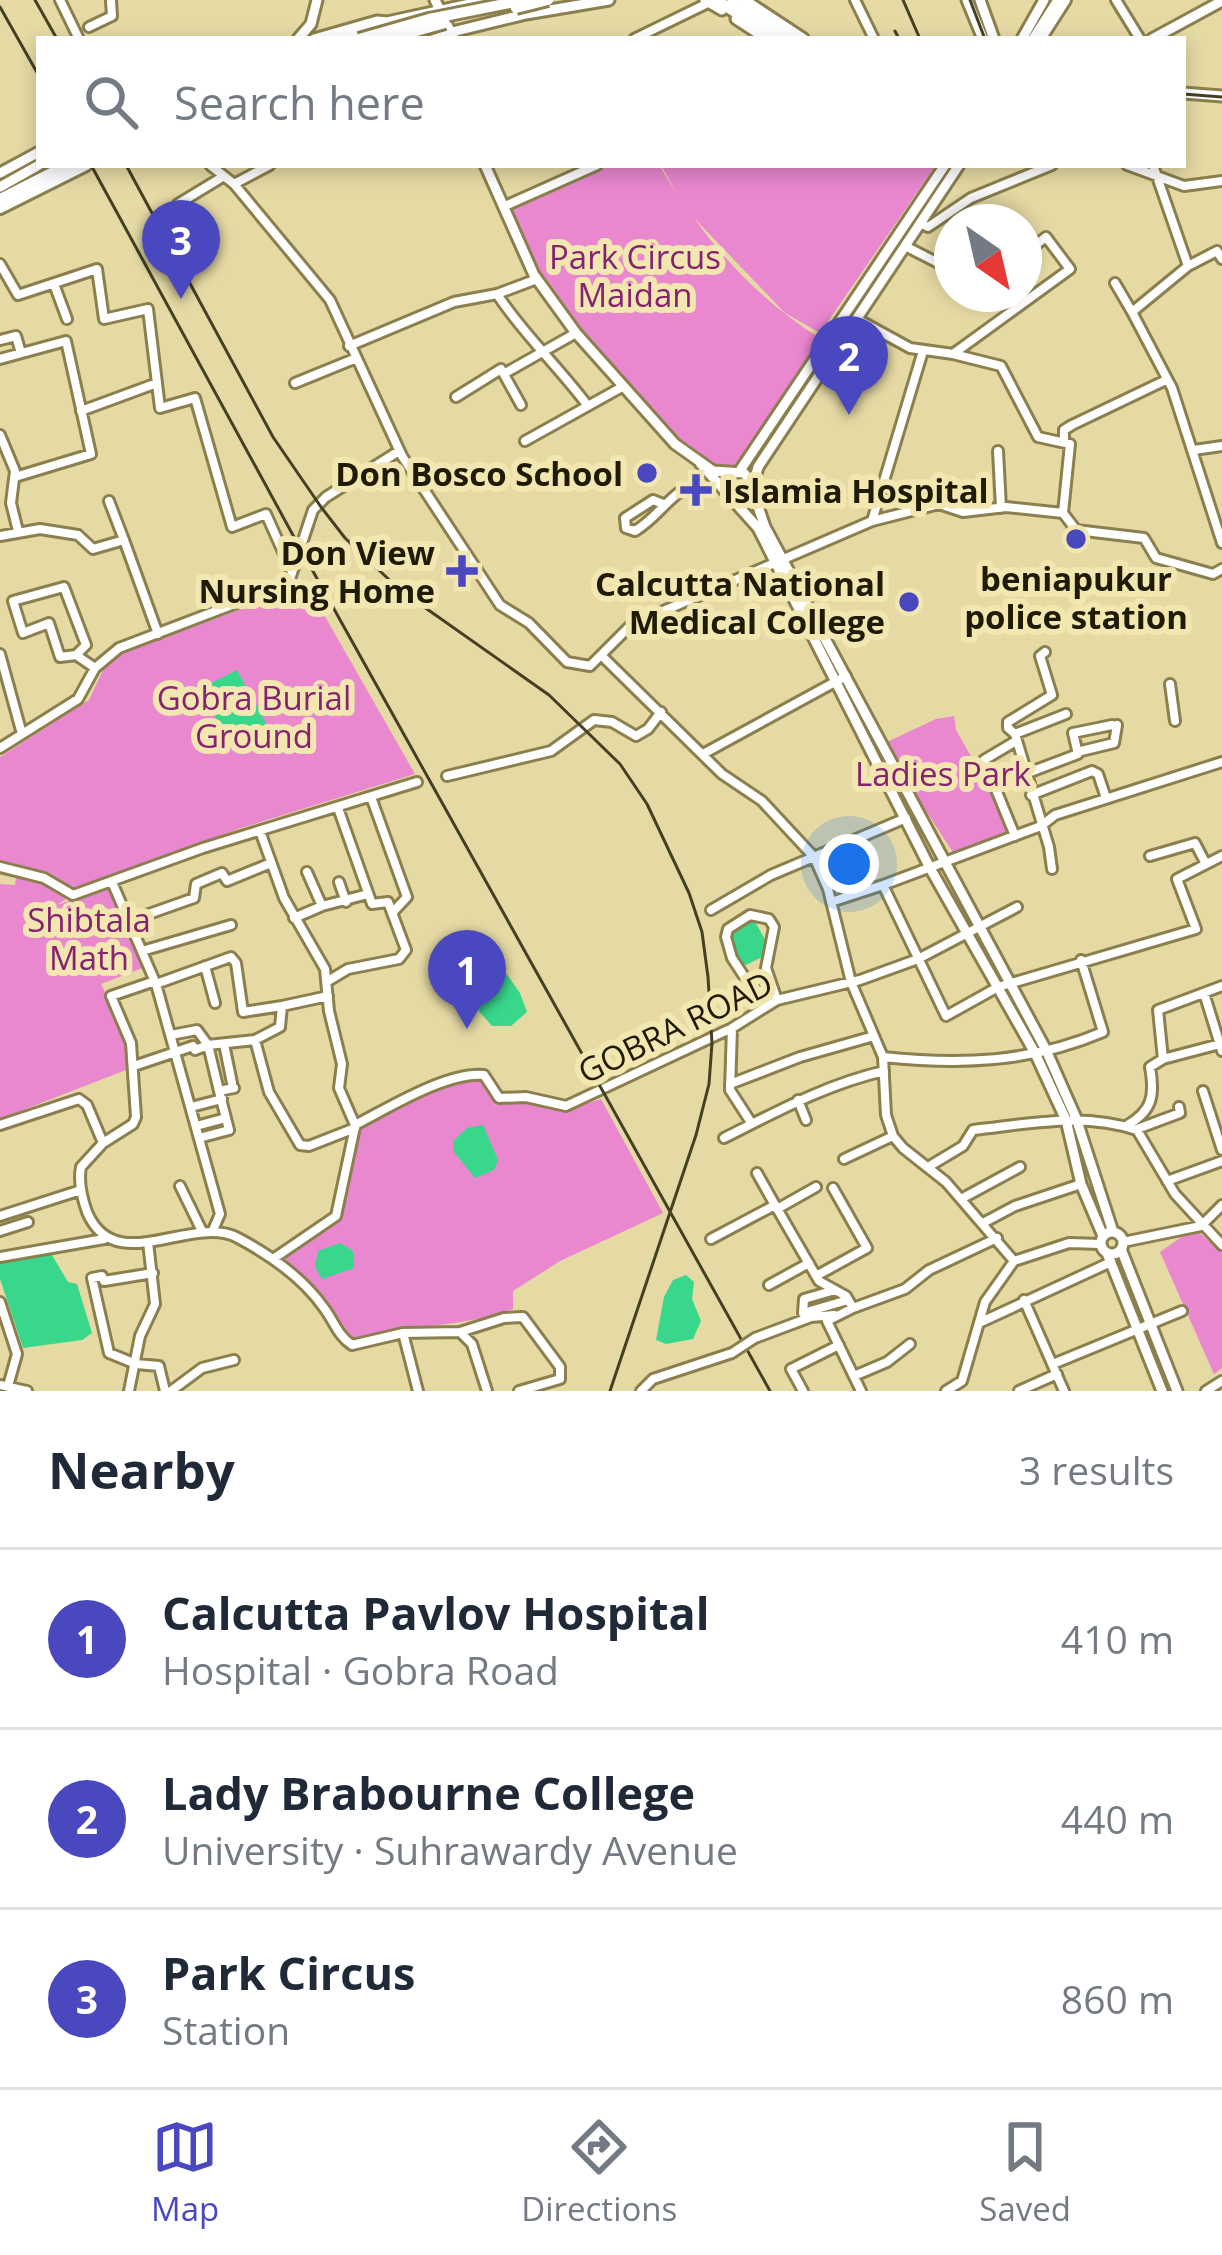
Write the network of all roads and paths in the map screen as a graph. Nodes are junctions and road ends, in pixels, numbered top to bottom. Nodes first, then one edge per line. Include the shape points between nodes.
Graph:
1 (60, 0) edge
2 (107, 0) edge
3 (120, 0) edge
4 (317, 0) edge
5 (488, 0) edge
6 (525, 0) edge
7 (550, 0) edge
8 (609, 0) edge
9 (729, 0) edge
10 (748, 0) edge
11 (855, 0) edge
12 (968, 0) edge
13 (980, 0) edge
14 (1044, 0) edge
15 (1062, 0) edge
16 (1115, 0) edge
17 (710, 1) edge
18 (1222, 1) edge
19 (438, 5) edge
20 (387, 22) junction
21 (89, 27) dead end
22 (78, 36) edge
23 (301, 36) edge
24 (324, 36) edge
25 (350, 36) edge
26 (370, 36) edge
27 (400, 36) edge
28 (453, 36) edge
29 (640, 36) edge
30 (762, 36) edge
31 (773, 36) edge
32 (785, 36) edge
33 (802, 36) edge
34 (873, 36) edge
35 (981, 36) edge
36 (993, 36) edge
37 (1024, 36) edge
38 (1038, 36) edge
39 (1138, 36) edge
40 (1158, 36) edge
41 (1186, 94) edge
42 (1222, 96) edge
43 (36, 154) edge
44 (36, 167) edge
45 (62, 168) edge
46 (80, 168) edge
47 (214, 168) edge
48 (263, 168) edge
49 (486, 168) edge
50 (590, 168) edge
51 (943, 168) edge
52 (957, 168) edge
53 (1038, 168) edge
54 (1153, 168) edge
55 (0, 173) edge
56 (224, 176) junction
57 (1222, 181) edge
58 (234, 184) junction
59 (0, 187) edge
60 (0, 199) edge
61 (178, 204) dead end
62 (505, 206) junction
63 (0, 208) edge
64 (920, 224) junction
65 (1042, 240) edge
66 (905, 246) junction
67 (1222, 259) edge
68 (934, 261) edge
69 (0, 264) edge
70 (1188, 266) junction
71 (537, 279) junction
72 (1114, 283) dead end
73 (54, 284) junction
74 (1042, 289) edge
75 (497, 294) junction
76 (1011, 312) edge
77 (1132, 312) junction
78 (67, 319) dead end
79 (857, 319) junction
80 (576, 333) junction
81 (0, 340) edge
82 (349, 346) junction
83 (544, 351) junction
84 (923, 351) junction
85 (22, 352) junction
86 (953, 354) junction
87 (355, 358) junction
88 (0, 359) edge
89 (507, 372) dead end
90 (1166, 380) junction
91 (157, 383) junction
92 (295, 383) dead end
93 (622, 387) junction
94 (456, 397) dead end
95 (521, 405) dead end
96 (588, 406) junction
97 (81, 411) junction
98 (0, 436) edge
99 (1064, 440) junction
100 (525, 441) dead end
101 (1222, 446) edge
102 (1194, 450) junction
103 (399, 451) junction
104 (998, 451) dead end
105 (700, 463) junction
106 (736, 472) junction
107 (15, 476) junction
108 (752, 487) junction
109 (681, 491) dead end
110 (728, 495) junction
111 (109, 500) dead end
112 (663, 504) junction
113 (1001, 508) junction
114 (1064, 513) junction
115 (872, 521) junction
116 (18, 532) junction
117 (0, 536) edge
118 (124, 540) junction
119 (1222, 543) edge
120 (778, 560) junction
121 (1222, 569) edge
122 (292, 572) junction
123 (158, 634) junction
124 (1045, 652) dead end
125 (0, 654) edge
126 (76, 655) junction
127 (602, 656) junction
128 (95, 668) junction
129 (841, 679) junction
130 (1170, 684) dead end
131 (662, 712) junction
132 (1066, 714) dead end
133 (1175, 721) dead end
134 (22, 734) junction
135 (1015, 738) junction
136 (0, 748) edge
137 (1077, 752) junction
138 (703, 754) junction
139 (1222, 762) edge
140 (1025, 774) junction
141 (447, 776) dead end
142 (417, 782) dead end
143 (1031, 795) junction
144 (371, 797) junction
145 (1106, 798) junction
146 (338, 808) junction
147 (906, 818) junction
148 (1041, 826) junction
149 (260, 830) junction
150 (1016, 836) junction
151 (1150, 856) dead end
152 (1222, 856) edge
153 (814, 857) junction
154 (947, 862) junction
155 (271, 863) junction
156 (1206, 864) junction
157 (0, 866) edge
158 (930, 868) junction
159 (1052, 869) dead end
160 (307, 872) dead end
161 (112, 882) junction
162 (339, 882) dead end
163 (884, 885) junction
164 (368, 894) junction
165 (346, 902) junction
166 (831, 902) junction
167 (322, 906) junction
168 (1017, 907) dead end
169 (711, 910) dead end
170 (392, 913) junction
171 (294, 918) junction
172 (129, 921) junction
173 (231, 925) dead end
174 (982, 926) junction
175 (968, 934) junction
176 (142, 951) junction
177 (918, 959) junction
178 (1081, 960) junction
179 (205, 966) junction
180 (328, 981) junction
181 (156, 982) junction
182 (851, 982) junction
183 (1012, 982) junction
184 (1222, 986) edge
185 (772, 987) junction
186 (998, 987) junction
187 (1204, 993) junction
188 (328, 996) junction
189 (777, 1000) junction
190 (215, 1003) dead end
191 (281, 1006) junction
192 (732, 1028) junction
193 (172, 1035) junction
194 (874, 1036) junction
195 (255, 1040) junction
196 (224, 1043) junction
197 (208, 1046) junction
198 (1221, 1048) edge
199 (176, 1051) junction
200 (1040, 1052) junction
201 (883, 1057) junction
202 (1163, 1059) junction
203 (134, 1066) junction
204 (884, 1070) junction
205 (730, 1084) junction
206 (1203, 1091) dead end
207 (220, 1095) junction
208 (798, 1100) junction
209 (191, 1107) junction
210 (1179, 1107) dead end
211 (226, 1118) junction
212 (1071, 1119) junction
213 (806, 1120) dead end
214 (752, 1124) junction
215 (0, 1125) edge
216 (196, 1126) junction
217 (355, 1126) junction
218 (1125, 1126) junction
219 (1137, 1131) junction
220 (893, 1136) junction
221 (199, 1138) junction
222 (724, 1138) dead end
223 (104, 1143) junction
224 (1222, 1150) edge
225 (844, 1159) dead end
226 (1222, 1161) edge
227 (928, 1167) junction
228 (1020, 1167) dead end
229 (757, 1173) dead end
230 (1167, 1181) junction
231 (1081, 1184) junction
232 (180, 1186) dead end
233 (816, 1187) dead end
234 (833, 1188) dead end
235 (81, 1190) junction
236 (961, 1199) junction
237 (1222, 1204) edge
238 (776, 1207) junction
239 (0, 1216) edge
240 (28, 1222) dead end
241 (983, 1223) junction
242 (1201, 1226) junction
243 (208, 1230) junction
244 (0, 1231) edge
245 (105, 1238) junction
246 (997, 1238) junction
247 (711, 1239) dead end
248 (170, 1240) junction
249 (148, 1242) junction
250 (1107, 1245) junction
251 (1122, 1245) junction
252 (1222, 1245) edge
253 (0, 1257) edge
254 (152, 1259) junction
255 (273, 1259) junction
256 (1014, 1261) junction
257 (809, 1263) junction
258 (153, 1273) junction
259 (816, 1276) junction
260 (769, 1285) dead end
261 (835, 1290) junction
262 (1024, 1300) junction
263 (0, 1302) edge
264 (850, 1304) junction
265 (1182, 1311) dead end
266 (979, 1323) junction
267 (1150, 1324) junction
268 (1137, 1328) junction
269 (460, 1332) junction
270 (404, 1333) junction
271 (910, 1344) dead end
272 (839, 1345) junction
273 (234, 1360) dead end
274 (136, 1364) junction
275 (1055, 1369) junction
276 (854, 1376) junction
277 (1221, 1383) edge
278 (4, 1386) edge
279 (27, 1391) edge
280 (129, 1391) edge
281 (168, 1391) edge
282 (418, 1391) edge
283 (487, 1391) edge
284 (519, 1391) edge
285 (641, 1391) edge
286 (802, 1391) edge
287 (861, 1391) edge
288 (946, 1391) edge
289 (1019, 1391) edge
290 (1064, 1391) edge
291 (1162, 1391) edge
292 (1177, 1391) edge
293 (1206, 1391) edge

1 - 22 street
2 - 3 street
2 - 21 street via 112,16
4 - 23 main road
5 - 19 main road
6 - 26 highway, bridge
7 - 27 highway, bridge
8 - 28 main road
9 - 32 highway
10 - 33 highway
11 - 34 street
12 - 35 main road
13 - 36 main road
14 - 37 main road
15 - 38 highway
16 - 39 street
17 - 29 street
17 - 30 main road
17 - 31 highway
18 - 40 main road
19 - 20 main road
19 - 28 main road
20 - 24 main road
20 - 25 main road
41 - 42 main road
43 - 55 main road
44 - 59 main road
45 - 60 highway
46 - 63 highway
47 - 56 street
48 - 58 street
49 - 62 main road
50 - 62 street
51 - 106 main road
52 - 64 main road
53 - 64 street via 970,197 928,227
54 - 57 street via 1184,186
54 - 70 street
56 - 58 street
56 - 61 street
58 - 82 street via 322,287
62 - 71 main road
64 - 66 main road
65 - 74 street via 1070,269
66 - 68 street
66 - 79 main road
67 - 70 street via 1217,251
69 - 73 street via 18,295
70 - 77 street
71 - 75 street
71 - 80 main road
72 - 77 street
73 - 78 street
73 - 91 street via 98,269 104,319 148,309
75 - 82 street via 454,302
75 - 83 street
76 - 86 street
77 - 90 street
79 - 84 street
79 - 108 main road
80 - 83 street
80 - 93 main road
81 - 85 street via 16,336
82 - 87 street
83 - 89 street
83 - 96 street
84 - 86 street
84 - 115 street
85 - 88 street
85 - 97 street via 66,341
86 - 99 street via 1001,366 1038,437
87 - 92 street
87 - 103 street
90 - 99 street via 1072,424
90 - 102 street
91 - 97 street
91 - 122 street via 160,408 195,398 232,527 266,514
93 - 96 street
93 - 105 main road
94 - 95 street via 501,370
96 - 100 street
97 - 107 street via 91,454
98 - 107 street
99 - 114 street
101 - 102 street
102 - 119 street
103 - 122 street via 313,510
103 - 127 street via 500,605 567,662 590,666
104 - 113 street
105 - 106 main road
105 - 110 main road
106 - 108 main road
106 - 110 main road via 724,482
107 - 116 street via 10,503
108 - 110 main road via 742,500
108 - 120 main road
109 - 112 street
110 - 120 main road
111 - 118 street
112 - 112 street via 657,518 626,528 629,513 653,500
113 - 114 street
113 - 115 street via 963,512 939,504
114 - 121 street via 1076,530 1144,538 1156,558 1213,574
115 - 120 street
116 - 117 street
116 - 118 street via 78,535 93,549
118 - 123 street
120 - 127 street via 631,625
120 - 129 main road
122 - 123 street via 276,590
123 - 128 street via 119,648
124 - 135 street via 1052,695 1008,722
125 - 134 street
126 - 126 street via 86,644 64,587 14,601 23,633 50,623 60,657
126 - 128 street
127 - 131 street
128 - 134 street via 78,699
129 - 138 street
129 - 147 main road
129 - 154 main road
130 - 133 street
131 - 138 street
131 - 141 street via 642,734 594,720 551,751
132 - 135 street
134 - 136 street
135 - 140 street
135 - 150 street via 983,760
137 - 137 street via 1073,733 1115,725 1114,743
137 - 140 street
138 - 153 street
139 - 145 street
140 - 143 street
142 - 144 street
143 - 145 street via 1092,771
143 - 148 street
144 - 146 street
144 - 170 street via 407,897
145 - 148 street
146 - 149 street
146 - 164 street
147 - 153 street
147 - 158 main road
148 - 150 street
148 - 159 street
149 - 155 street
149 - 161 street
150 - 154 street
151 - 156 street via 1195,843
152 - 156 street
153 - 166 street
153 - 169 street
154 - 158 street
154 - 174 main road
155 - 171 street
155 - 172 street via 227,881 221,873 196,884 194,898
156 - 178 street via 1177,879 1196,929
157 - 161 street via 67,894
158 - 163 street
158 - 175 main road
160 - 167 street
161 - 172 street
162 - 165 street
163 - 166 street
163 - 177 street
164 - 165 street
164 - 170 street via 372,904 388,902
165 - 167 street
166 - 182 street
167 - 171 street
168 - 174 street, GOBRA ROAD
170 - 180 street via 405,956
171 - 180 street
172 - 176 street
173 - 176 street
174 - 175 street, GOBRA ROAD
174 - 183 main road
175 - 177 street, GOBRA ROAD
175 - 186 main road
176 - 181 street
177 - 182 street, GOBRA ROAD
177 - 186 street via 946,1016
178 - 183 street
178 - 200 street via 1103,1032
179 - 181 street
179 - 190 street
179 - 191 street via 233,958 242,1012
180 - 188 street
181 - 193 street
181 - 203 street via 112,996
182 - 189 street, GOBRA ROAD
182 - 194 street
183 - 186 street
183 - 200 main road
184 - 187 street
185 - 185 street via 766,968 774,927 750,915 728,929 727,944 753,989
185 - 189 street
186 - 200 main road
187 - 198 street
187 - 202 street via 1158,1010
188 - 191 street
188 - 217 street via 340,1088
189 - 192 street, GOBRA ROAD
191 - 195 street via 280,1028
192 - 205 street
192 - 217 street, GOBRA ROAD via 566,1106 500,1098 484,1075 469,1074
193 - 197 street via 197,1030
193 - 199 street
194 - 201 street
194 - 205 street
195 - 196 street
195 - 217 street via 268,1092 300,1145
196 - 197 street
196 - 207 street via 233,1086
197 - 199 street
197 - 207 street
198 - 202 street
199 - 203 street
199 - 209 street
200 - 201 street via 952,1064
200 - 212 main road
201 - 204 street
202 - 218 street via 1150,1066 1149,1109
203 - 223 street via 136,1117
204 - 208 street
204 - 220 street
205 - 214 street
206 - 224 street
207 - 209 street
207 - 211 street
208 - 213 street
208 - 214 street
209 - 216 street
210 - 219 street
211 - 216 street
211 - 221 street via 229,1130
212 - 218 street
212 - 227 street via 973,1130 966,1144
212 - 231 main road
212 - 250 main road
214 - 222 street
215 - 223 street via 79,1099
216 - 221 street
217 - 255 street via 336,1216
218 - 219 street
219 - 230 street
220 - 225 street
220 - 227 street
221 - 243 street via 220,1214
223 - 235 street via 82,1167
226 - 230 street
227 - 236 street
228 - 236 street
229 - 238 street
230 - 242 street
231 - 241 street
231 - 250 main road
232 - 243 street
233 - 238 street
234 - 259 street via 867,1248
235 - 239 street
235 - 245 street
236 - 241 street
237 - 242 street
238 - 247 street
238 - 257 street
240 - 244 street
241 - 246 street
242 - 251 street
242 - 252 street
243 - 248 street
243 - 255 street
245 - 249 street
245 - 253 street
246 - 256 street
246 - 264 street via 905,1288
248 - 249 street
248 - 254 street
249 - 254 street
250 - 251 main road
250 - 251 main road
250 - 256 street via 1069,1243
250 - 262 street
250 - 268 main road
251 - 267 main road
254 - 258 street
255 - 270 street via 322,1304 346,1342
256 - 266 street
257 - 259 street
257 - 260 street
258 - 274 street via 155,1304
258 - 274 street via 92,1278 106,1350
259 - 261 street
261 - 264 street
261 - 264 street via 804,1299 803,1313
262 - 266 street
262 - 275 street
263 - 278 street via 17,1354
264 - 272 street via 826,1321
264 - 285 street, bridge via 652,1379
265 - 267 street
266 - 288 street via 962,1381
267 - 268 street
267 - 292 main road
268 - 275 street
268 - 291 main road
269 - 270 street
269 - 283 street via 472,1343
269 - 284 street via 523,1318 560,1367 560,1379
270 - 282 street
271 - 276 street
272 - 276 street
272 - 286 street via 791,1369
273 - 281 street
274 - 280 street
274 - 281 street via 159,1366
275 - 289 street
275 - 290 street
276 - 287 street
277 - 293 street
278 - 279 street

